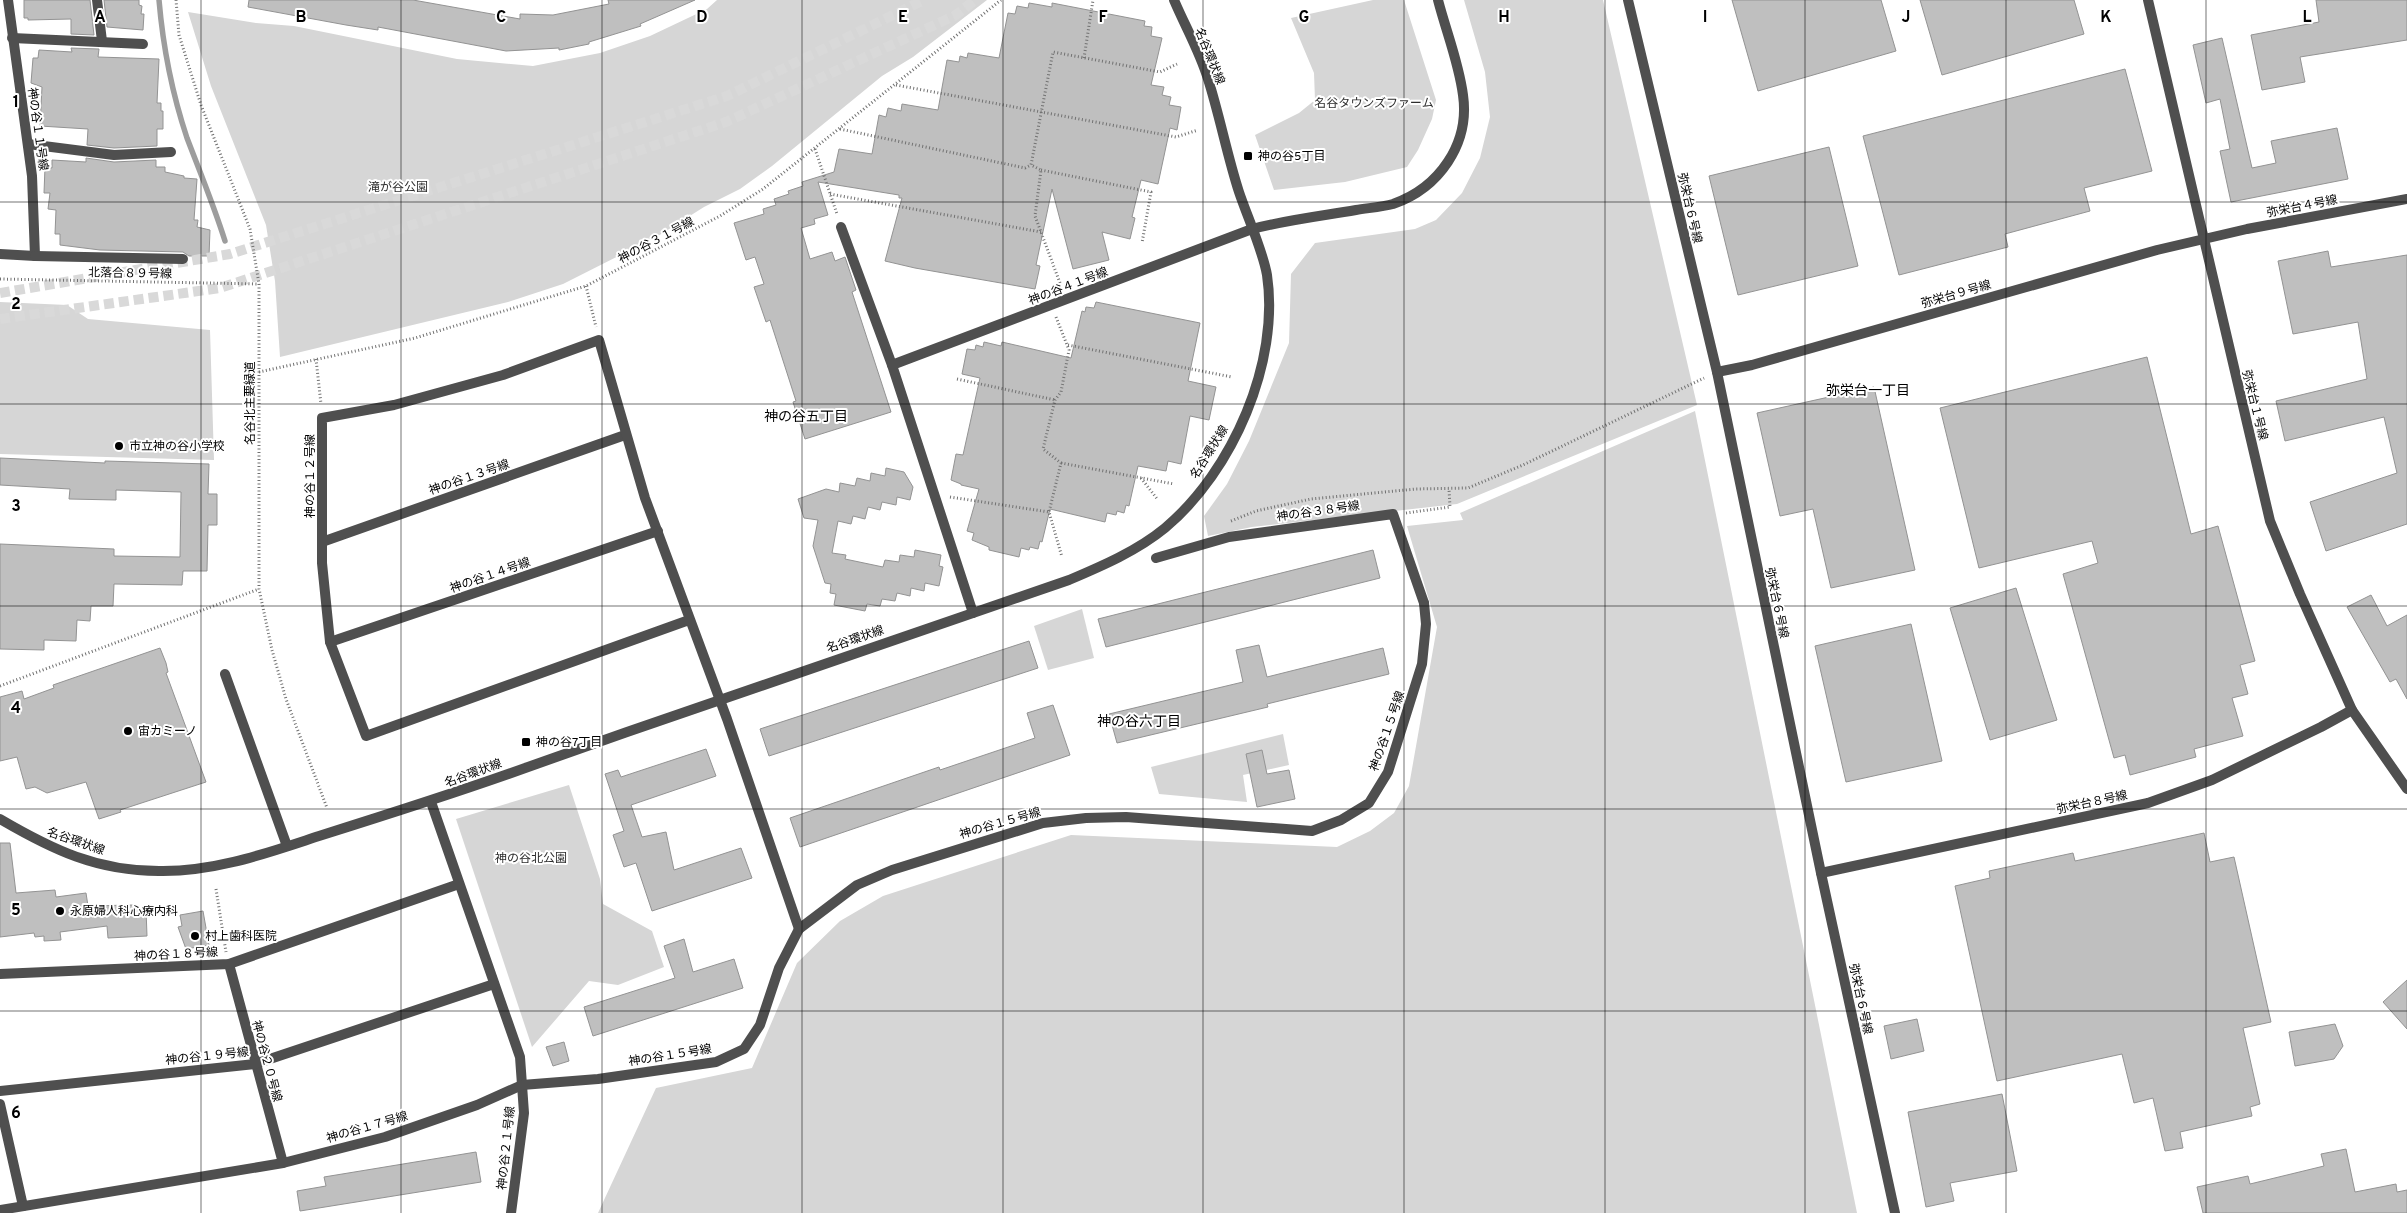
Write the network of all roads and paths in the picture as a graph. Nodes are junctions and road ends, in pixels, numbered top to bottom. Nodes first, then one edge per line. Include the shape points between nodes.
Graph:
1 (8, 0) edge
2 (97, 0) edge
3 (176, 0) edge
4 (1002, 0) edge
5 (1093, 0) edge
6 (1174, 0) edge
7 (1438, 0) edge
8 (1628, 0) edge
9 (2148, 0) edge
10 (12, 38) junction
11 (102, 41) junction
12 (143, 44) dead end
13 (1084, 58) junction
14 (1177, 64) dead end
15 (895, 85) junction
16 (1042, 111) junction
17 (840, 129) junction
18 (1198, 130) dead end
19 (28, 144) junction
20 (814, 149) junction
21 (171, 152) dead end
22 (1031, 165) junction
23 (1041, 170) junction
24 (830, 194) junction
25 (2407, 200) edge
26 (841, 227) joint
27 (1252, 230) junction
28 (1041, 232) junction
29 (2203, 240) junction
30 (1142, 243) dead end
31 (0, 254) edge
32 (35, 256) junction
33 (183, 259) dead end
34 (0, 279) edge
35 (1060, 283) dead end
36 (259, 284) junction
37 (586, 286) junction
38 (1056, 315) dead end
39 (599, 340) junction
40 (1067, 345) junction
41 (316, 360) junction
42 (892, 365) junction
43 (259, 372) junction
44 (1717, 372) junction
45 (1232, 377) dead end
46 (957, 379) dead end
47 (1055, 400) junction
48 (322, 418) junction
49 (625, 435) junction
50 (1060, 463) junction
51 (1140, 478) junction
52 (1174, 484) dead end
53 (1449, 489) junction
54 (950, 497) dead end
55 (1158, 500) dead end
56 (1049, 512) junction
57 (1393, 514) junction
58 (1222, 524) dead end
59 (658, 531) junction
60 (322, 542) junction
61 (1062, 557) dead end
62 (1156, 558) dead end
63 (259, 589) junction
64 (973, 613) junction
65 (689, 620) junction
66 (330, 642) junction
67 (226, 674) dead end
68 (0, 686) edge
69 (720, 699) junction
70 (2352, 710) junction
71 (2407, 788) edge
72 (431, 802) junction
73 (327, 808) dead end
74 (0, 819) edge
75 (286, 846) junction
76 (1821, 873) junction
77 (459, 884) junction
78 (216, 889) dead end
79 (799, 929) junction
80 (229, 964) junction
81 (0, 974) edge
82 (494, 984) junction
83 (255, 1064) junction
84 (522, 1084) junction
85 (0, 1091) edge
86 (0, 1104) edge
87 (283, 1163) junction
88 (23, 1206) junction
89 (0, 1210) edge
90 (511, 1213) edge
91 (1895, 1213) edge

1 - 10 street, 神の谷１１号線
2 - 11 street
3 - 36 path, 名谷北主要緑道 via 179,36 201,104 250,229
4 - 15 path, 神の谷３１号線
5 - 13 path
6 - 27 street, 名谷環状線 via 1208,78
7 - 27 street, 神の谷４１号線 via 1464,95 1459,141 1440,174 1423,189 1393,204 1277,222
8 - 44 street, 弥栄台６号線
9 - 29 street, 弥栄台１号線
10 - 11 street
10 - 19 street, 神の谷１１号線
11 - 12 street
13 - 14 path via 1160,72
13 - 16 path via 1053,52
15 - 16 path
15 - 17 path, 神の谷３１号線
16 - 18 path via 1176,137
16 - 22 path
17 - 20 path, 神の谷３１号線
17 - 22 path via 1025,168
19 - 21 street via 114,154
19 - 32 street, 神の谷１１号線
20 - 24 path
20 - 37 path, 神の谷３１号線 via 763,189 720,216
22 - 23 path
23 - 28 path via 1035,216
23 - 30 path via 1151,192
24 - 26 path
24 - 28 path
25 - 29 street, 弥栄台４号線
26 - 42 street
27 - 42 street, 神の谷４１号線
27 - 64 street, 名谷環状線 via 1267,274 1268,326 1259,381 1241,425 1206,484 1164,528 1106,564
28 - 35 path
29 - 44 street, 弥栄台９号線
29 - 70 street, 弥栄台１号線 via 2270,520
31 - 32 street
32 - 33 street
34 - 36 path, 北落合８９号線
36 - 43 path, 名谷北主要緑道
37 - 39 path
37 - 41 path, 神の谷３１号線 via 415,338
38 - 40 path
39 - 48 street, 神の谷１２号線 via 503,376 394,405
39 - 49 street
40 - 45 path
40 - 47 path via 1069,350 1061,392
41 - 43 path, 神の谷３１号線
41 - 48 path
42 - 64 street
43 - 63 path, 名谷北主要緑道
44 - 53 path via 1523,465 1468,488
44 - 76 street, 弥栄台６号線
46 - 47 path
47 - 50 path via 1043,449
48 - 60 street, 神の谷１２号線
49 - 59 street
49 - 60 street, 神の谷１３号線
50 - 51 path
50 - 56 path
51 - 52 path
51 - 55 path
53 - 57 path via 1450,507
53 - 58 path via 1311,499 1256,511
54 - 56 path
56 - 61 path
57 - 62 street, 神の谷３８号線 via 1229,537
57 - 79 street, 神の谷１５号線 via 1424,603 1426,624 1422,664 1388,772 1369,803 1312,831 1126,816 1043,822 892,870 857,885
59 - 65 street
59 - 66 street, 神の谷１４号線
60 - 66 street, 神の谷１２号線
63 - 68 path
63 - 73 path, 名谷北主要緑道 via 286,699
64 - 69 street, 名谷環状線
65 - 66 street, 神の谷１２号線 via 366,736
65 - 69 street
67 - 75 street
69 - 72 street, 名谷環状線
69 - 79 street
70 - 71 street, 弥栄台１号線
70 - 76 street, 弥栄台８号線 via 2212,780 2148,803
72 - 75 street, 名谷環状線
72 - 77 street
74 - 75 street, 名谷環状線 via 46,846 79,858 119,868 160,872 230,864
76 - 91 street, 弥栄台６号線
77 - 80 street, 神の谷１８号線
77 - 82 street
78 - 80 path
79 - 84 street, 神の谷１５号線 via 779,968 760,1025 744,1048 716,1062 598,1079
80 - 81 street, 神の谷１８号線
80 - 83 street, 神の谷２０号線
82 - 83 street, 神の谷１９号線
82 - 84 street via 520,1057
83 - 85 street, 神の谷１９号線
83 - 87 street, 神の谷２０号線
84 - 87 street, 神の谷１７号線 via 478,1105 386,1137
84 - 90 street, 神の谷２１号線 via 524,1113
86 - 88 street
87 - 88 street, 神の谷１７号線
88 - 89 street, 神の谷１７号線

